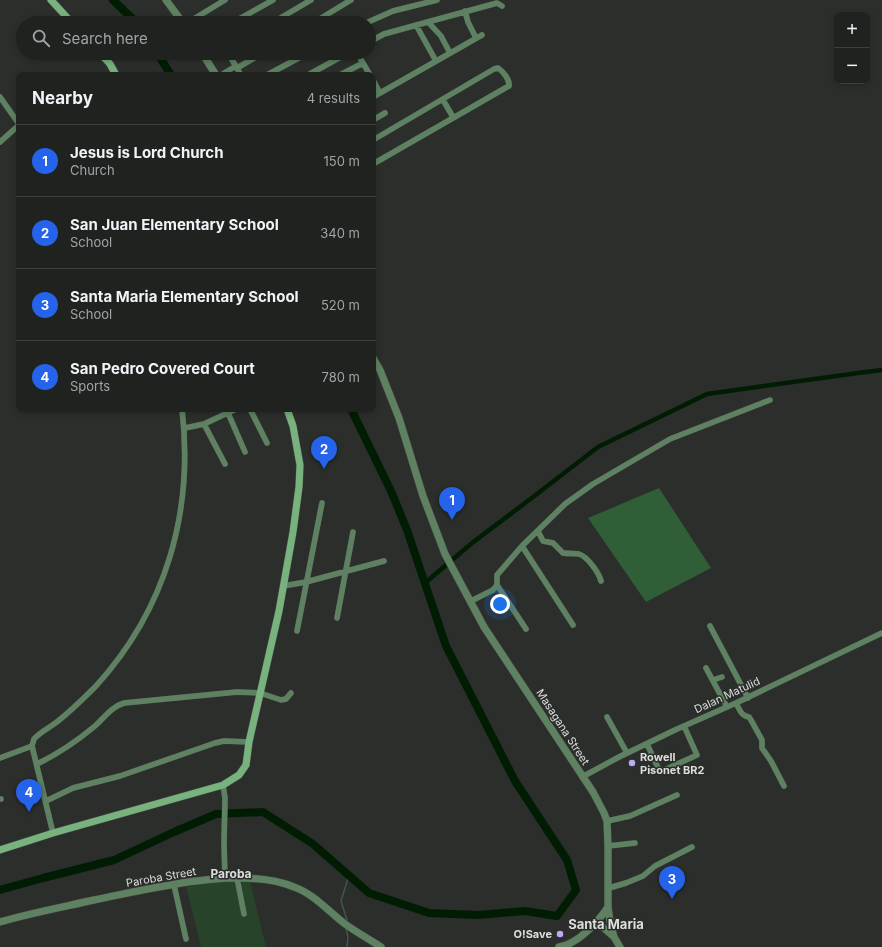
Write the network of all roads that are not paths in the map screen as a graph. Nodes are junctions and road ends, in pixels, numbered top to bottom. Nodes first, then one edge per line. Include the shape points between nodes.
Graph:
1 (51, 0) edge
2 (166, 0) edge
3 (225, 0) edge
4 (273, 0) edge
5 (311, 0) edge
6 (352, 0) edge
7 (437, 0) edge
8 (502, 6) dead end
9 (465, 11) junction
10 (66, 16) edge
11 (178, 16) edge
12 (199, 16) edge
13 (244, 16) edge
14 (284, 16) edge
15 (325, 16) edge
16 (376, 19) edge
17 (428, 22) junction
18 (416, 25) junction
19 (376, 38) edge
20 (450, 53) junction
21 (106, 60) edge
22 (206, 60) edge
23 (232, 60) edge
24 (253, 60) edge
25 (295, 60) edge
26 (335, 60) edge
27 (361, 60) edge
28 (436, 61) junction
29 (363, 63) junction
30 (238, 70) edge
31 (114, 72) edge
32 (214, 72) edge
33 (273, 72) edge
34 (313, 72) edge
35 (346, 72) edge
36 (368, 72) edge
37 (376, 86) edge
38 (380, 93) junction
39 (376, 95) edge
40 (0, 97) edge
41 (443, 100) junction
42 (385, 113) dead end
43 (454, 117) junction
44 (376, 118) edge
45 (16, 121) edge
46 (16, 128) edge
47 (376, 138) edge
48 (0, 142) edge
49 (376, 162) edge
50 (376, 363) edge
51 (770, 400) dead end
52 (182, 412) edge
53 (252, 412) edge
54 (288, 412) edge
55 (228, 413) joint
56 (204, 424) junction
57 (184, 428) junction
58 (267, 443) dead end
59 (245, 452) dead end
60 (224, 464) dead end
61 (322, 503) dead end
62 (538, 531) junction
63 (353, 532) dead end
64 (522, 546) junction
65 (384, 561) dead end
66 (345, 571) junction
67 (601, 581) dead end
68 (306, 582) junction
69 (497, 585) junction
70 (283, 586) junction
71 (471, 601) junction
72 (336, 618) dead end
73 (573, 625) dead end
74 (710, 626) dead end
75 (526, 629) dead end
76 (297, 631) dead end
77 (882, 633) edge
78 (706, 668) dead end
79 (722, 677) dead end
80 (713, 680) junction
81 (260, 693) junction
82 (291, 693) dead end
83 (748, 698) junction
84 (736, 703) junction
85 (727, 707) junction
86 (607, 717) dead end
87 (684, 726) junction
88 (249, 742) junction
89 (647, 744) junction
90 (32, 746) junction
91 (627, 753) junction
92 (0, 758) edge
93 (37, 764) junction
94 (582, 777) junction
95 (223, 785) junction
96 (784, 786) dead end
97 (677, 795) dead end
98 (46, 801) junction
99 (607, 821) junction
100 (53, 833) junction
101 (635, 842) dead end
102 (608, 846) junction
103 (692, 847) dead end
104 (0, 850) edge
105 (225, 878) junction
106 (237, 878) junction
107 (174, 885) junction
108 (609, 888) junction
109 (608, 907) junction
110 (244, 914) dead end
111 (0, 922) edge
112 (597, 922) junction
113 (614, 937) junction
114 (186, 939) dead end
115 (381, 947) edge
116 (559, 947) edge
117 (620, 947) edge

1 - 10 main road
2 - 11 street
3 - 12 street
4 - 13 street
5 - 14 street
6 - 15 street
7 - 16 street via 394,11
8 - 9 street via 497,3
9 - 17 street
9 - 20 street via 468,22 479,36
17 - 18 street
17 - 20 street via 441,36
18 - 19 street
18 - 28 street
20 - 28 street
21 - 31 main road
22 - 32 street
23 - 30 street
24 - 30 street
25 - 33 street
26 - 34 street
27 - 29 street
28 - 38 street
29 - 35 street
29 - 36 street
37 - 38 street
38 - 39 street
40 - 45 street
41 - 43 street
41 - 43 street via 494,69 502,71 509,86
41 - 47 street
42 - 44 street
43 - 49 street
46 - 48 street
50 - 71 street, Masagana Street via 398,418 445,554
51 - 62 street via 670,439 593,484 566,504
52 - 57 street
53 - 58 street
54 - 70 main road via 300,464 299,487
55 - 56 street
55 - 59 street
56 - 57 street
56 - 60 street
57 - 90 street via 183,497 171,555 154,600 130,643 104,676 78,704 36,737
61 - 68 street
62 - 64 street
62 - 67 street via 543,541 553,543 563,553 584,556
63 - 66 street
64 - 69 street via 497,575
64 - 73 street
65 - 66 street
66 - 68 street
66 - 72 street
68 - 70 street
68 - 76 street
69 - 71 street via 493,590
69 - 75 street
70 - 81 main road
71 - 94 street, Masagana Street via 484,627
74 - 83 street
77 - 83 street, Dalan Matulid
78 - 80 street
79 - 80 street
80 - 85 street
81 - 82 street via 281,700 286,699
81 - 88 main road
81 - 93 street via 237,692 118,705 62,751
83 - 84 street, Dalan Matulid
84 - 85 street, Dalan Matulid
84 - 96 street via 742,714 751,720 762,740 762,748
85 - 87 street, Dalan Matulid
86 - 91 street
87 - 89 street, Dalan Matulid
87 - 89 street via 697,754 660,772
88 - 95 main road via 246,765 239,775
88 - 98 street via 215,743 120,776 73,788
89 - 91 street, Dalan Matulid
90 - 92 street
90 - 93 street
91 - 94 street, Dalan Matulid
93 - 98 street
94 - 99 street, Masagana Street via 602,808
95 - 100 main road
95 - 105 street
97 - 99 street via 630,816
98 - 100 street
99 - 102 street, Masagana Street
100 - 104 main road
101 - 102 street
102 - 108 street, Masagana Street
103 - 108 street via 655,866 643,876
105 - 106 street, Paroba Street
105 - 107 street, Paroba Street
106 - 110 street
106 - 115 street, Paroba Street via 278,881 296,887
107 - 111 street, Paroba Street
107 - 114 street
108 - 109 street, Masagana Street
109 - 112 street
109 - 113 street, Masagana Street
112 - 113 street
112 - 116 street via 581,937
113 - 117 street

